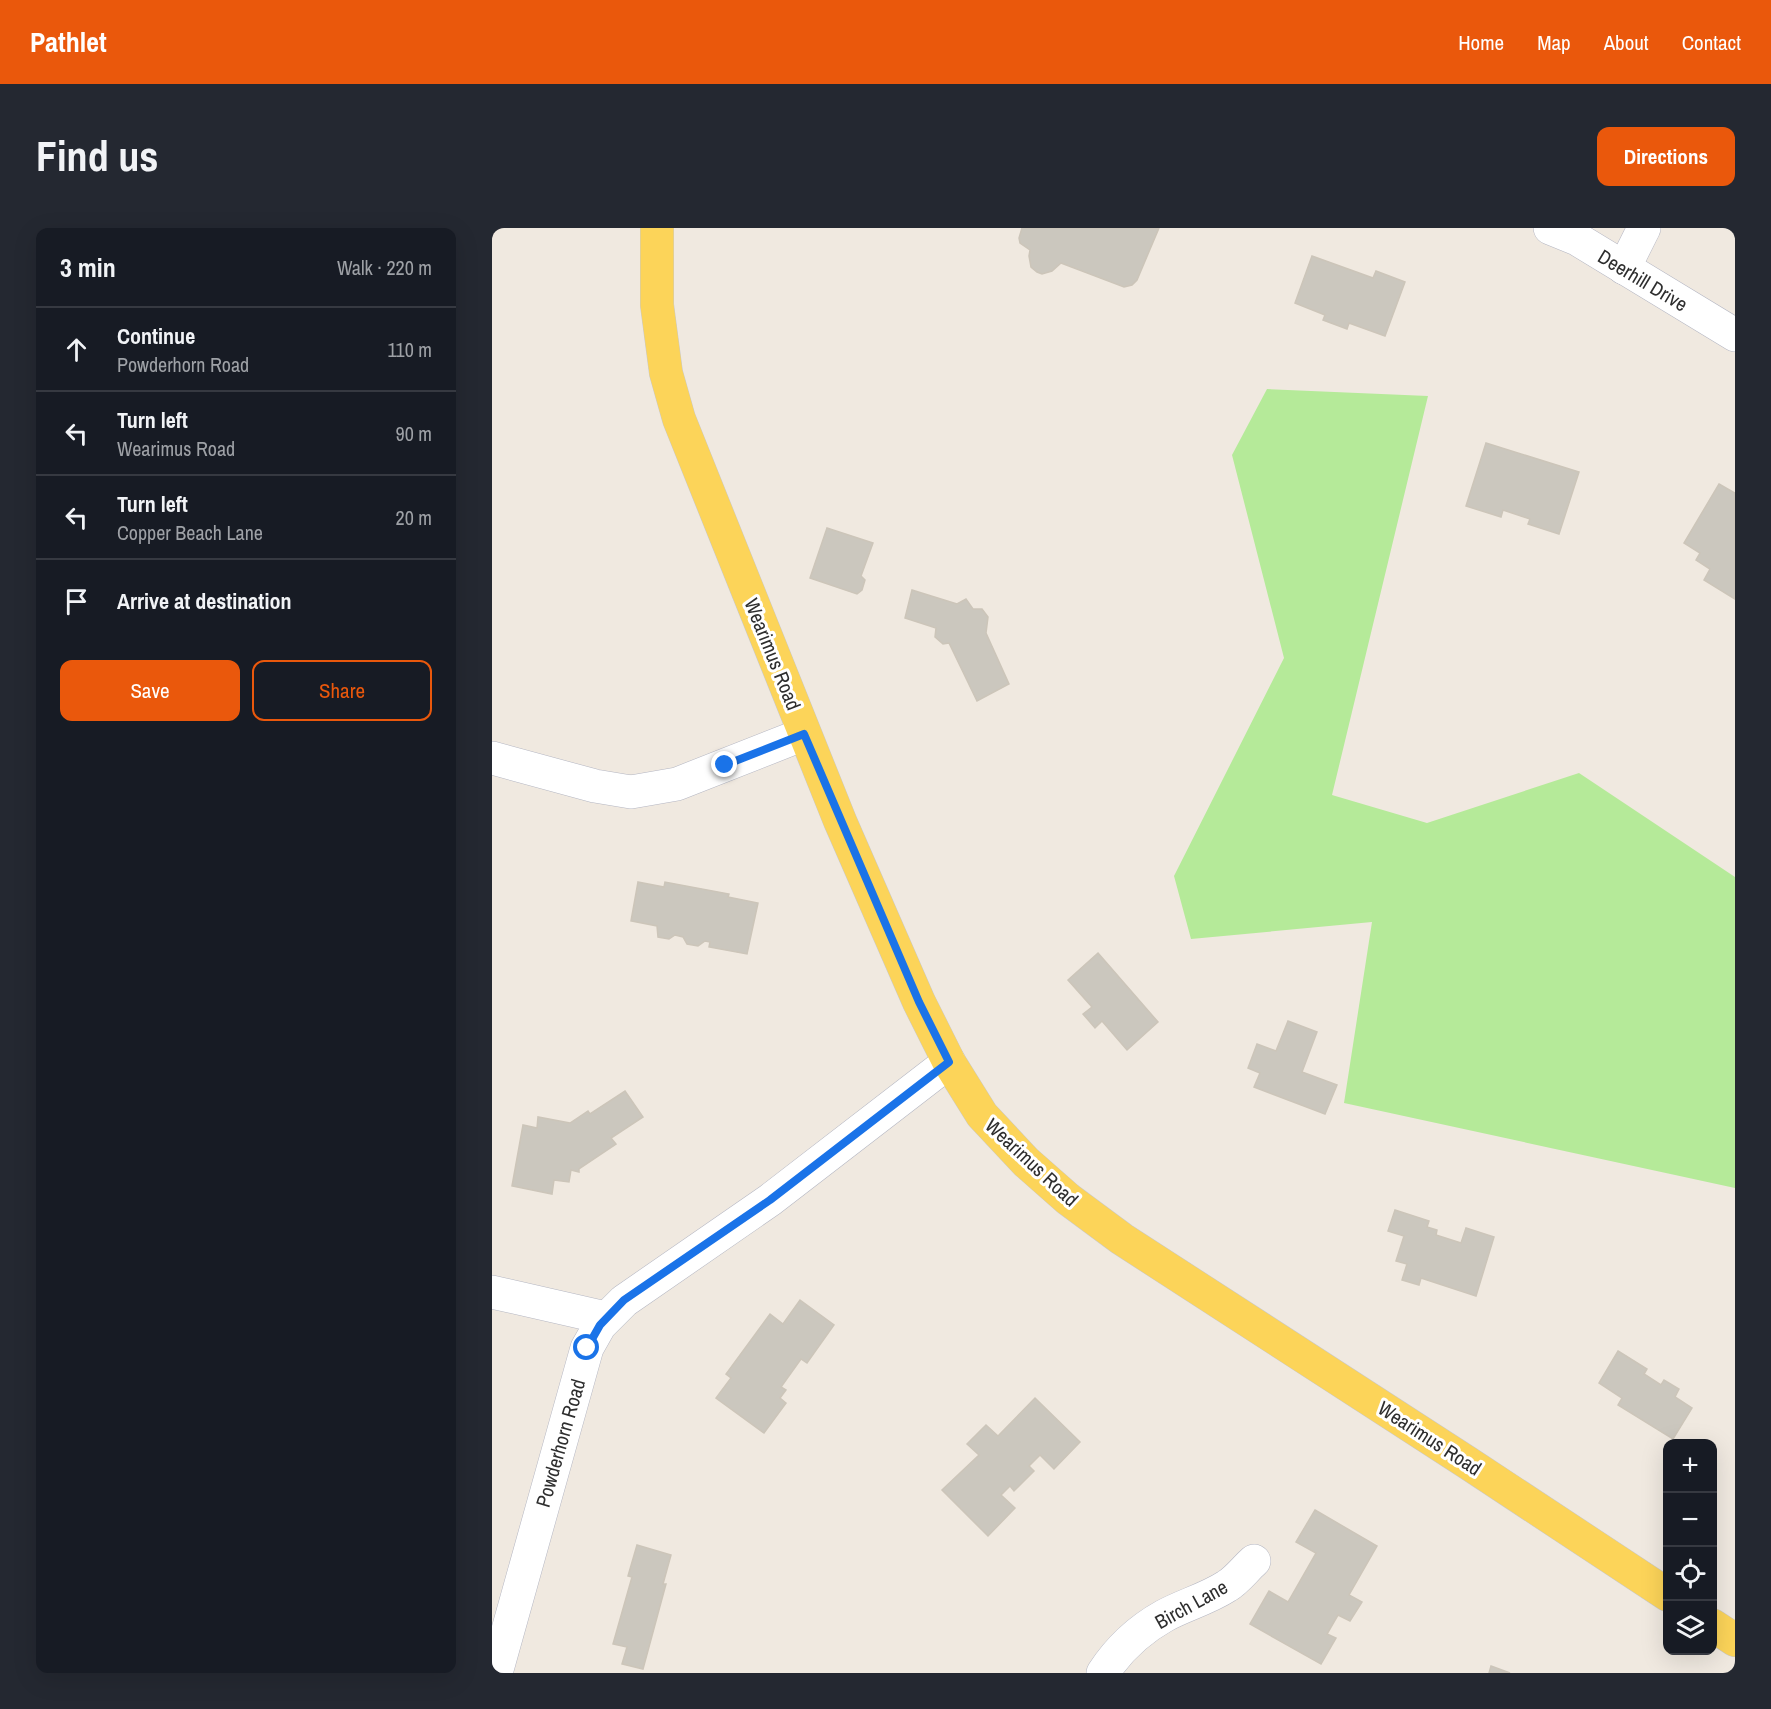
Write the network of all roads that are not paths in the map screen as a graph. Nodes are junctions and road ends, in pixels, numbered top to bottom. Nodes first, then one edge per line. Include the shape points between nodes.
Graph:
1 (657, 228) edge
2 (1550, 228) edge
3 (1644, 228) edge
4 (1624, 268) junction
5 (1735, 335) edge
6 (804, 734) junction
7 (492, 758) edge
8 (949, 1062) junction
9 (492, 1292) edge
10 (606, 1318) junction
11 (1254, 1561) dead end
12 (1663, 1592) edge
13 (1717, 1628) edge
14 (1735, 1640) edge
15 (496, 1673) edge
16 (1103, 1673) edge

1 - 6 main road, Wearimus Road via 657,304 666,373 679,419
2 - 4 street, Deerhill Drive
3 - 4 street
4 - 5 street, Deerhill Drive
6 - 7 street via 677,784 631,792
6 - 8 main road, Wearimus Road via 919,1002
8 - 10 street, Powderhorn Road via 770,1200 624,1300
8 - 12 main road, Wearimus Road via 982,1115 1068,1199 1122,1239
9 - 10 street
10 - 15 street, Powderhorn Road via 587,1348
11 - 16 street, Birch Lane via 1228,1586 1164,1616 1135,1636
13 - 14 main road

